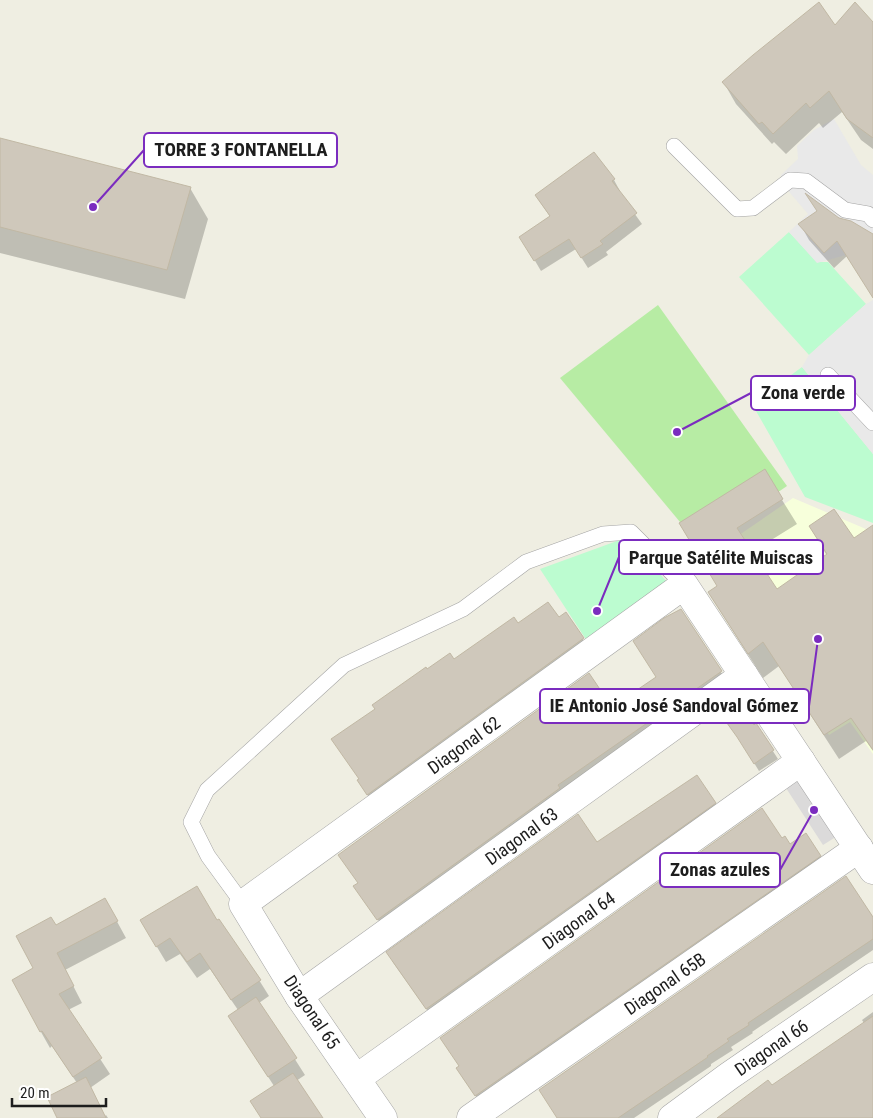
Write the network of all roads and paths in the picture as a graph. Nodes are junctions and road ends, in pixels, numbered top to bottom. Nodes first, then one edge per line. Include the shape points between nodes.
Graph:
1 (674, 146) dead end
2 (873, 220) edge
3 (828, 375) dead end
4 (873, 423) edge
5 (684, 585) junction
6 (744, 676) junction
7 (801, 761) junction
8 (866, 859) edge
9 (243, 904) junction
10 (873, 977) edge
11 (299, 996) junction
12 (356, 1078) junction
13 (383, 1118) edge
14 (470, 1118) edge
15 (672, 1118) edge

1 - 2 lane via 737,209 753,208 790,180 806,181 845,210 868,214
3 - 4 lane
5 - 6 street
5 - 9 street, Diagonal 62
5 - 9 lane via 631,532 603,534 526,562 463,609 344,665 207,790 191,822 208,856
6 - 7 street
6 - 11 street, Diagonal 63
7 - 8 street
7 - 12 street, Diagonal 64
8 - 14 street, Diagonal 65B
9 - 11 street, Diagonal 65
10 - 15 street, Diagonal 66
11 - 12 street, Diagonal 65
12 - 13 street, Diagonal 65

